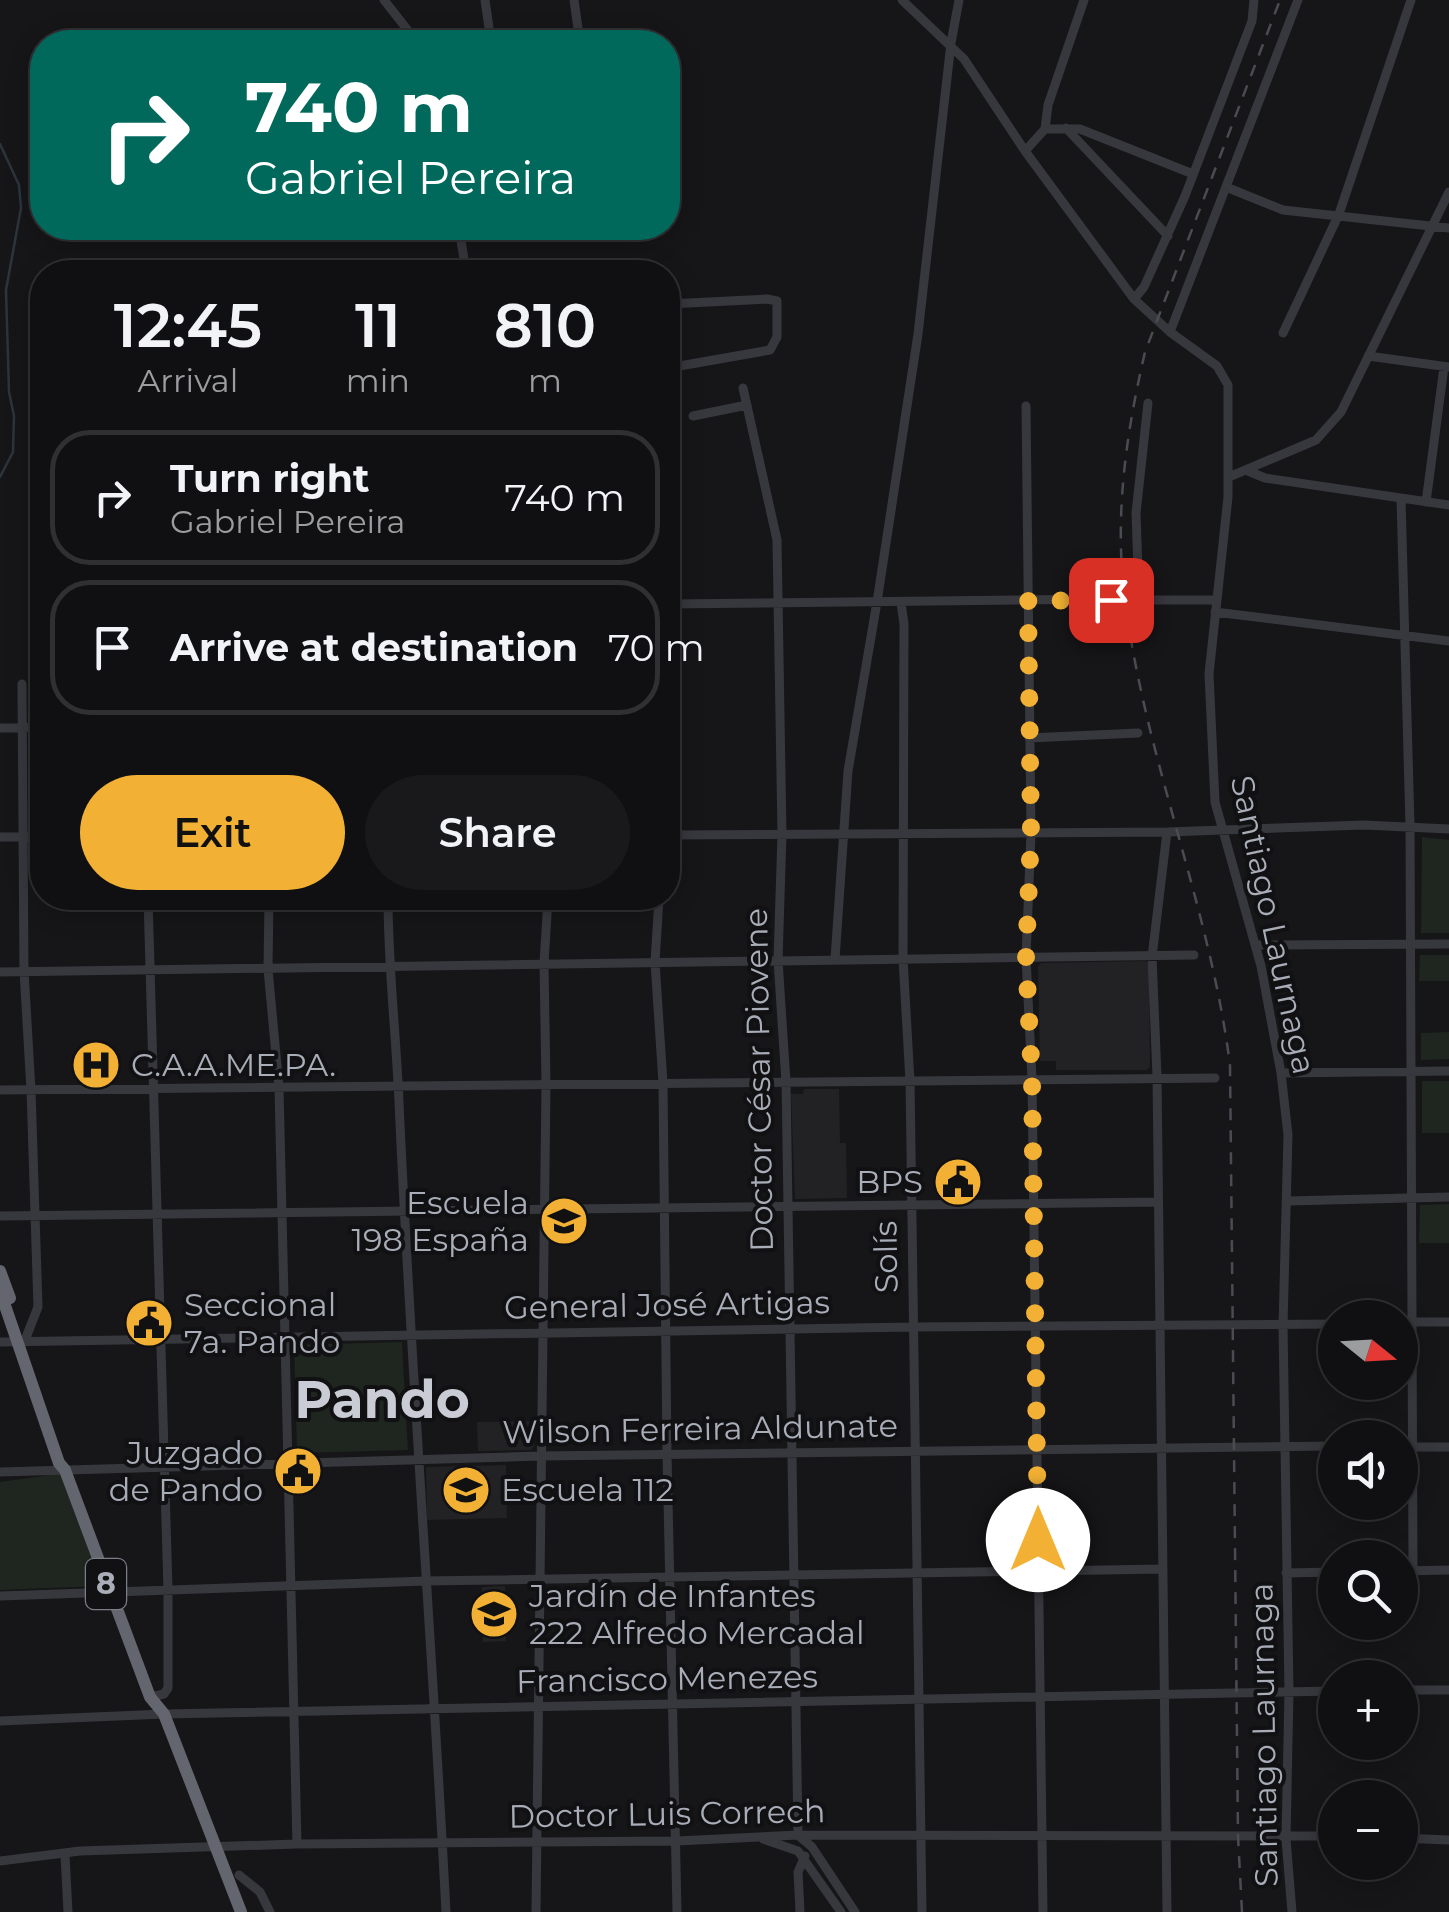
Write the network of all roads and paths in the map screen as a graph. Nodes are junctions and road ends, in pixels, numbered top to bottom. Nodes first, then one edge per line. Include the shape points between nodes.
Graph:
1 (384, 0) edge
2 (485, 0) edge
3 (574, 0) edge
4 (902, 0) edge
5 (959, 0) edge
6 (1084, 0) edge
7 (1254, 0) edge
8 (1298, 0) edge
9 (1411, 0) edge
10 (408, 30) edge
11 (489, 30) edge
12 (578, 30) edge
13 (951, 43) junction
14 (1066, 128) junction
15 (1046, 129) junction
16 (1026, 151) junction
17 (1193, 174) junction
18 (1226, 187) junction
19 (1449, 192) edge
20 (1339, 214) junction
21 (1432, 226) junction
22 (1449, 228) edge
23 (1168, 236) junction
24 (1134, 300) junction
25 (680, 303) edge
26 (1170, 332) junction
27 (1282, 333) dead end
28 (1368, 356) junction
29 (680, 366) edge
30 (1446, 367) edge
31 (743, 388) dead end
32 (1148, 404) dead end
33 (746, 405) junction
34 (1026, 406) dead end
35 (692, 416) dead end
36 (1248, 471) junction
37 (1229, 477) junction
38 (1401, 499) junction
39 (1426, 502) junction
40 (1449, 505) edge
41 (1111, 600) dead end
42 (1216, 600) junction
43 (1028, 601) junction
44 (877, 602) junction
45 (901, 602) junction
46 (680, 604) edge
47 (778, 604) junction
48 (1215, 612) junction
49 (1404, 635) junction
50 (1449, 641) edge
51 (22, 684) dead end
52 (0, 728) edge
53 (20, 728) junction
54 (30, 728) edge
55 (1138, 734) dead end
56 (1029, 738) junction
57 (1410, 826) junction
58 (1220, 829) junction
59 (1449, 829) edge
60 (1167, 832) junction
61 (1031, 833) junction
62 (782, 834) junction
63 (844, 834) junction
64 (906, 834) junction
65 (680, 835) edge
66 (0, 837) edge
67 (23, 837) junction
68 (30, 837) edge
69 (148, 910) edge
70 (269, 910) edge
71 (388, 910) edge
72 (547, 910) edge
73 (658, 910) edge
74 (1449, 944) edge
75 (1256, 945) junction
76 (1410, 945) junction
77 (1194, 955) dead end
78 (1152, 956) junction
79 (904, 958) junction
80 (1026, 958) junction
81 (835, 959) junction
82 (778, 960) junction
83 (655, 962) junction
84 (544, 963) junction
85 (388, 966) junction
86 (268, 969) junction
87 (149, 970) junction
88 (24, 971) junction
89 (0, 972) edge
90 (1449, 1071) edge
91 (1411, 1072) junction
92 (1282, 1074) junction
93 (1157, 1076) junction
94 (1215, 1078) dead end
95 (1032, 1079) junction
96 (910, 1080) junction
97 (786, 1082) junction
98 (663, 1083) junction
99 (546, 1085) junction
100 (399, 1086) junction
101 (279, 1088) junction
102 (156, 1089) junction
103 (0, 1090) edge
104 (32, 1090) junction
105 (1449, 1197) edge
106 (1411, 1198) junction
107 (1288, 1201) junction
108 (1034, 1202) junction
109 (1158, 1202) junction
110 (910, 1204) junction
111 (664, 1206) junction
112 (786, 1206) junction
113 (542, 1207) junction
114 (404, 1209) junction
115 (282, 1213) junction
116 (157, 1215) junction
117 (0, 1216) edge
118 (34, 1216) junction
119 (0, 1271) edge
120 (0, 1291) edge
121 (1406, 1300) edge
122 (1418, 1322) edge
123 (1449, 1322) edge
124 (1318, 1324) edge
125 (1283, 1325) junction
126 (912, 1326) junction
127 (1036, 1326) junction
128 (1159, 1326) junction
129 (788, 1329) junction
130 (665, 1330) junction
131 (541, 1332) junction
132 (409, 1334) junction
133 (284, 1336) junction
134 (161, 1338) junction
135 (22, 1341) junction
136 (0, 1342) edge
137 (1286, 1445) junction
138 (1318, 1446) edge
139 (1160, 1447) junction
140 (1418, 1447) edge
141 (1449, 1447) edge
142 (1038, 1448) junction
143 (914, 1450) junction
144 (791, 1452) junction
145 (667, 1454) junction
146 (540, 1456) junction
147 (418, 1459) junction
148 (288, 1461) junction
149 (164, 1465) junction
150 (65, 1470) junction
151 (0, 1474) edge
152 (1162, 1569) junction
153 (1449, 1570) edge
154 (1038, 1571) junction
155 (1418, 1571) edge
156 (1318, 1572) edge
157 (1286, 1573) junction
158 (916, 1574) junction
159 (794, 1575) junction
160 (670, 1577) junction
161 (540, 1579) junction
162 (426, 1581) junction
163 (291, 1587) junction
164 (168, 1590) junction
165 (110, 1594) junction
166 (0, 1596) edge
167 (1418, 1690) edge
168 (1449, 1690) edge
169 (1318, 1691) edge
170 (1289, 1692) junction
171 (1163, 1693) junction
172 (1040, 1696) junction
173 (150, 1697) junction
174 (918, 1698) junction
175 (796, 1701) junction
176 (672, 1704) junction
177 (539, 1707) junction
178 (433, 1709) junction
179 (295, 1712) junction
180 (164, 1714) junction
181 (0, 1721) edge
182 (1166, 1833) junction
183 (798, 1835) junction
184 (1043, 1835) junction
185 (921, 1836) junction
186 (1286, 1836) junction
187 (1318, 1836) edge
188 (760, 1838) junction
189 (1418, 1839) edge
190 (678, 1840) junction
191 (1449, 1840) edge
192 (442, 1842) junction
193 (538, 1842) junction
194 (297, 1844) junction
195 (214, 1846) junction
196 (787, 1846) junction
197 (812, 1847) junction
198 (66, 1855) junction
199 (804, 1858) junction
200 (0, 1860) edge
201 (239, 1875) dead end
202 (68, 1912) edge
203 (241, 1912) edge
204 (270, 1912) edge
205 (446, 1912) edge
206 (536, 1912) edge
207 (677, 1912) edge
208 (800, 1912) edge
209 (841, 1912) edge
210 (855, 1912) edge
211 (922, 1912) edge
212 (1044, 1912) edge
213 (1167, 1912) edge
214 (1292, 1912) edge

1 - 10 street
2 - 11 street
3 - 12 street
4 - 13 street, Santiago Laurnaga
5 - 13 street
6 - 15 street via 1048,104
7 - 17 street via 1252,21
8 - 18 street
9 - 20 street
13 - 16 street, Santiago Laurnaga
13 - 44 street via 918,334
14 - 15 street
14 - 17 street
14 - 23 street
15 - 16 street
16 - 24 street, Santiago Laurnaga
17 - 23 street
18 - 20 street via 1283,210
18 - 26 street
19 - 21 street
20 - 21 street
20 - 27 street
21 - 22 street
21 - 28 street
23 - 24 street
24 - 26 street, Santiago Laurnaga
25 - 29 street via 777,301 779,324 770,350
26 - 37 street, Santiago Laurnaga via 1225,375
28 - 30 street
28 - 36 street via 1329,428
30 - 39 street
31 - 33 street, Doctor César Piovene
32 - 42 street via 1136,513 1139,600
33 - 35 street
33 - 47 street, Doctor César Piovene via 776,529
34 - 43 street
36 - 37 street
36 - 38 street
37 - 42 street, Santiago Laurnaga
38 - 39 street
38 - 49 street
39 - 40 street
41 - 43 street
42 - 48 street, Santiago Laurnaga
43 - 45 street
43 - 56 street
44 - 45 street
44 - 47 street
44 - 63 street
45 - 64 street, Solís
46 - 47 street
47 - 62 street, Doctor César Piovene
48 - 49 street
48 - 58 street, Santiago Laurnaga via 1209,674
49 - 50 street
49 - 57 street
51 - 53 street
52 - 53 street
53 - 54 street
53 - 67 street
55 - 56 street
56 - 61 street
57 - 58 street
57 - 59 street
57 - 76 street
58 - 60 street
58 - 75 street, Santiago Laurnaga
60 - 61 street
60 - 78 street
61 - 64 street
61 - 80 street
62 - 63 street
62 - 65 street
62 - 82 street, Doctor César Piovene
63 - 64 street
63 - 81 street
64 - 79 street, Solís
66 - 67 street
67 - 68 street
67 - 88 street
69 - 87 street
70 - 86 street
71 - 85 street
72 - 84 street
73 - 83 street
74 - 76 street
75 - 76 street
75 - 92 street, Santiago Laurnaga
76 - 91 street
77 - 78 street
78 - 80 street
78 - 93 street
79 - 80 street
79 - 81 street
79 - 96 street, Solís
80 - 95 street
81 - 82 street
82 - 83 street
82 - 97 street, Doctor César Piovene
83 - 84 street
83 - 98 street
84 - 85 street
84 - 99 street
85 - 86 street
85 - 100 street
86 - 87 street
86 - 101 street
87 - 88 street
87 - 102 street
88 - 89 street
88 - 104 street
90 - 91 street
91 - 92 street
91 - 106 street
92 - 107 street, Santiago Laurnaga
93 - 94 street
93 - 95 street
93 - 109 street
95 - 96 street
95 - 108 street
96 - 97 street
96 - 110 street, Solís
97 - 98 street
97 - 112 street, Doctor César Piovene
98 - 99 street
98 - 111 street
99 - 100 street
99 - 113 street
100 - 101 street
100 - 114 street
101 - 102 street
101 - 115 street
102 - 104 street
102 - 116 street
103 - 104 street
104 - 118 street
105 - 106 street
106 - 107 street
106 - 121 street
107 - 125 street, Santiago Laurnaga
108 - 109 street
108 - 110 street
108 - 127 street
109 - 128 street
110 - 112 street
110 - 126 street, Solís
111 - 112 street
111 - 113 street
111 - 130 street
112 - 129 street, Doctor César Piovene
113 - 114 street
113 - 131 street
114 - 115 street
114 - 132 street
115 - 116 street
115 - 133 street
116 - 118 street
116 - 134 street
117 - 118 street
118 - 135 street via 38,1307
119 - 135 highway, 8
120 - 135 highway, 8
122 - 123 street
124 - 125 street, General José Artigas
125 - 128 street, General José Artigas
125 - 137 street, Santiago Laurnaga
126 - 127 street, General José Artigas
126 - 129 street, General José Artigas
126 - 143 street, Solís
127 - 128 street, General José Artigas
127 - 142 street
128 - 139 street
129 - 130 street, General José Artigas
129 - 144 street, Doctor César Piovene
130 - 131 street, General José Artigas
130 - 145 street
131 - 132 street, General José Artigas
131 - 146 street
132 - 133 street, General José Artigas
132 - 147 street
133 - 134 street, General José Artigas
133 - 148 street
134 - 135 street, General José Artigas
134 - 149 street
135 - 136 street, General José Artigas
135 - 150 highway, 8
137 - 138 street, Wilson Ferreira Aldunate
137 - 139 street, Wilson Ferreira Aldunate
137 - 157 street, Santiago Laurnaga
139 - 142 street, Wilson Ferreira Aldunate
139 - 152 street
140 - 141 street
142 - 143 street, Wilson Ferreira Aldunate
142 - 154 street
143 - 144 street, Wilson Ferreira Aldunate
143 - 158 street, Solís
144 - 145 street, Wilson Ferreira Aldunate
144 - 159 street, Doctor César Piovene
145 - 146 street, Wilson Ferreira Aldunate
145 - 160 street
146 - 147 street, Wilson Ferreira Aldunate
146 - 161 street
147 - 148 street, Wilson Ferreira Aldunate
147 - 162 street
148 - 149 street, Wilson Ferreira Aldunate
148 - 163 street
149 - 150 street, Wilson Ferreira Aldunate
149 - 164 street
150 - 151 street, Wilson Ferreira Aldunate
150 - 165 highway, 8
152 - 154 street
152 - 171 street
153 - 155 street
154 - 158 street
154 - 172 street
156 - 157 street
157 - 170 street, Santiago Laurnaga
158 - 159 street
158 - 174 street, Solís
159 - 160 street
159 - 175 street, Doctor César Piovene
160 - 161 street
160 - 176 street
161 - 162 street
161 - 177 street
162 - 163 street
162 - 178 street
163 - 164 street
163 - 179 street
164 - 165 street
164 - 173 street via 168,1688
165 - 166 street
165 - 173 highway, 8
167 - 168 street
169 - 170 street, Francisco Menezes
170 - 171 street, Francisco Menezes
170 - 186 street, Santiago Laurnaga
171 - 172 street, Francisco Menezes
171 - 182 street
172 - 174 street, Francisco Menezes
172 - 184 street
173 - 180 highway, 8
174 - 175 street, Francisco Menezes
174 - 185 street, Solís
175 - 176 street, Francisco Menezes
175 - 183 street, Doctor César Piovene
176 - 177 street, Francisco Menezes
176 - 190 street
177 - 178 street, Francisco Menezes
177 - 193 street
178 - 179 street, Francisco Menezes
178 - 192 street
179 - 180 street, Francisco Menezes
179 - 194 street
180 - 181 street, Francisco Menezes
180 - 195 highway, 8
182 - 184 street, Doctor Luis Correch
182 - 186 street, Doctor Luis Correch
182 - 213 street
183 - 185 street, Doctor Luis Correch
183 - 188 street, Doctor Luis Correch
183 - 196 street
183 - 197 street
184 - 185 street, Doctor Luis Correch
184 - 212 street
185 - 211 street, Solís
186 - 187 street, Doctor Luis Correch
186 - 214 street, Santiago Laurnaga
188 - 190 street, Doctor Luis Correch
188 - 196 street
189 - 191 street
190 - 193 street, Doctor Luis Correch
190 - 207 street
192 - 193 street, Doctor Luis Correch
192 - 194 street, Doctor Luis Correch
192 - 205 street
193 - 206 street
194 - 195 street, Doctor Luis Correch
195 - 198 street, Doctor Luis Correch
195 - 203 highway, 8
196 - 199 street
197 - 199 street
197 - 210 street
198 - 200 street, Doctor Luis Correch
198 - 202 street
199 - 208 street
199 - 209 street
201 - 204 street via 260,1892

